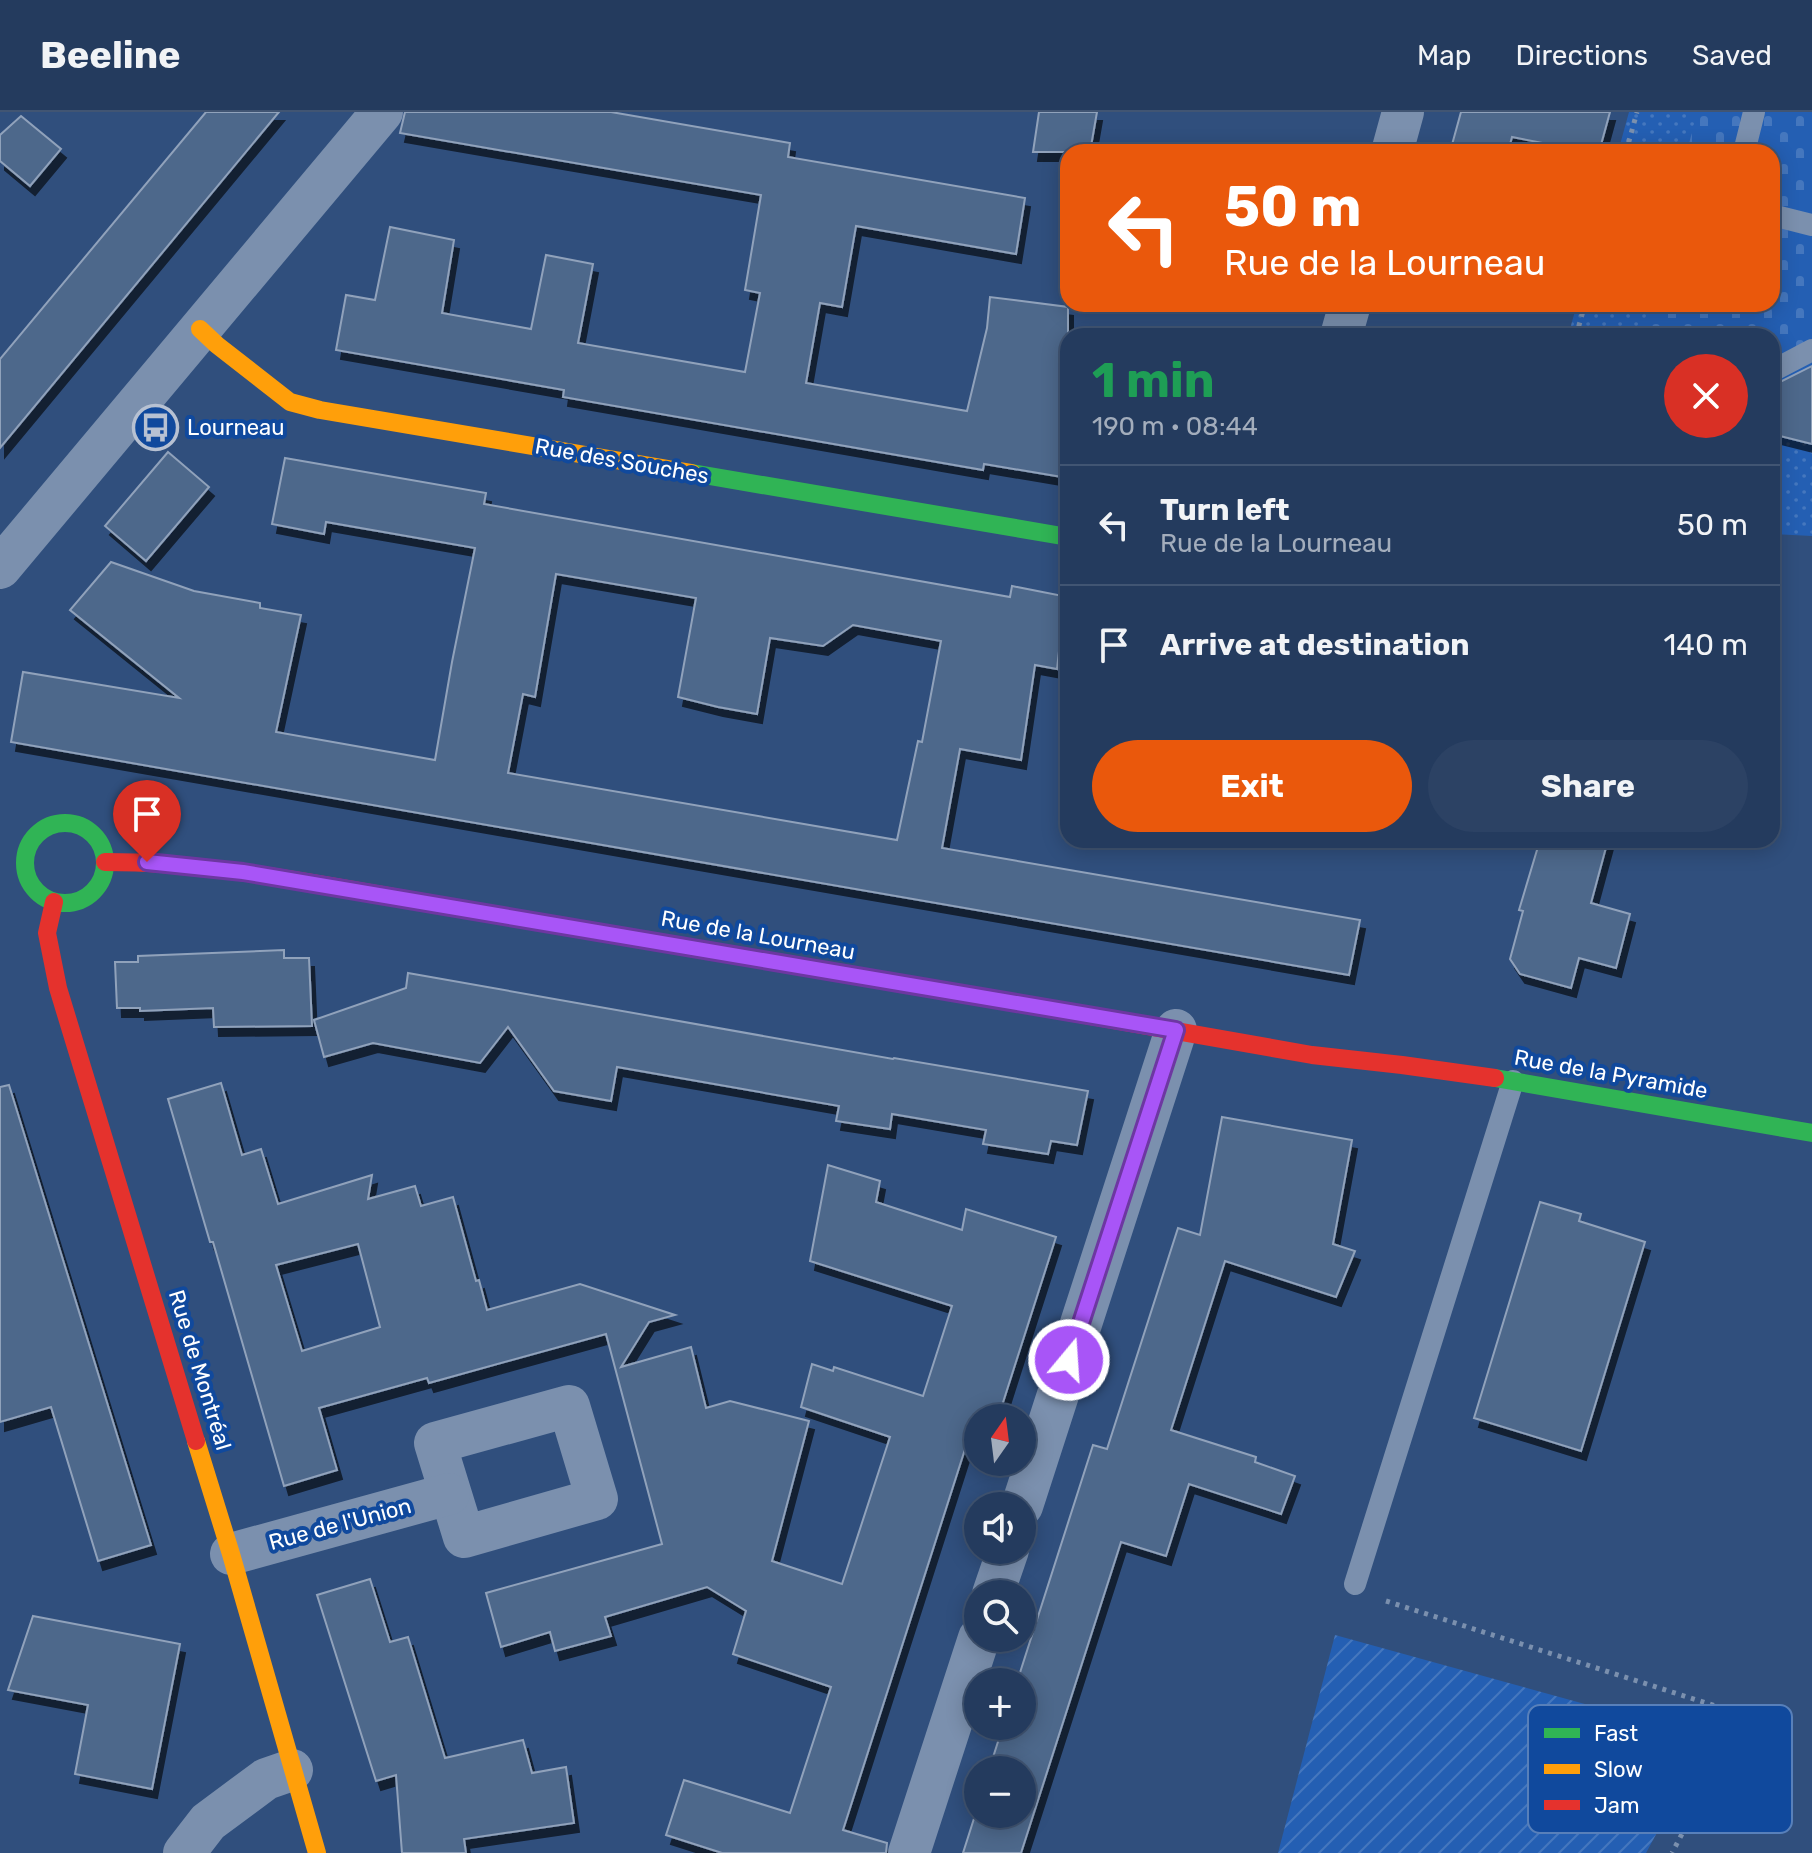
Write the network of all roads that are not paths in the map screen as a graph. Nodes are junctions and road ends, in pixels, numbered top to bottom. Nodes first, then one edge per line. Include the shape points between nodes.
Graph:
1 (382, 112) edge
2 (1403, 112) edge
3 (1754, 112) edge
4 (1394, 144) edge
5 (1746, 144) edge
6 (1780, 217) edge
7 (1812, 225) edge
8 (200, 329) junction
9 (1812, 350) edge
10 (1780, 367) edge
11 (1060, 536) edge
12 (0, 568) edge
13 (105, 862) junction
14 (54, 902) junction
15 (1176, 1030) junction
16 (1402, 1065) joint
17 (1513, 1081) junction
18 (1812, 1133) edge
19 (1027, 1492) edge
20 (449, 1494) dead end
21 (231, 1554) junction
22 (1355, 1584) road end
23 (974, 1652) edge
24 (292, 1770) junction
25 (184, 1853) edge
26 (317, 1853) edge
27 (909, 1853) edge

1 - 8 street
2 - 4 street
3 - 5 lane
6 - 7 lane
8 - 11 street, Rue des Souches via 290,402 320,410
8 - 12 street
9 - 10 lane
13 - 14 street via 93,892 75,902
13 - 14 street via 97,839 78,825 43,830 19,861 36,890
13 - 15 street, Rue de la Lourneau via 243,872
14 - 21 street, Rue de Montréal via 47,933 58,988
15 - 16 street, Rue de la Lourneau
15 - 19 street
16 - 17 street, Rue de la Pyramide
17 - 18 street, Rue de la Pyramide
17 - 22 lane
20 - 21 street, Rue de l'Union
21 - 24 street, Rue de Montréal
23 - 27 street
24 - 25 street via 266,1779 208,1822
24 - 26 street, Rue de Montréal

